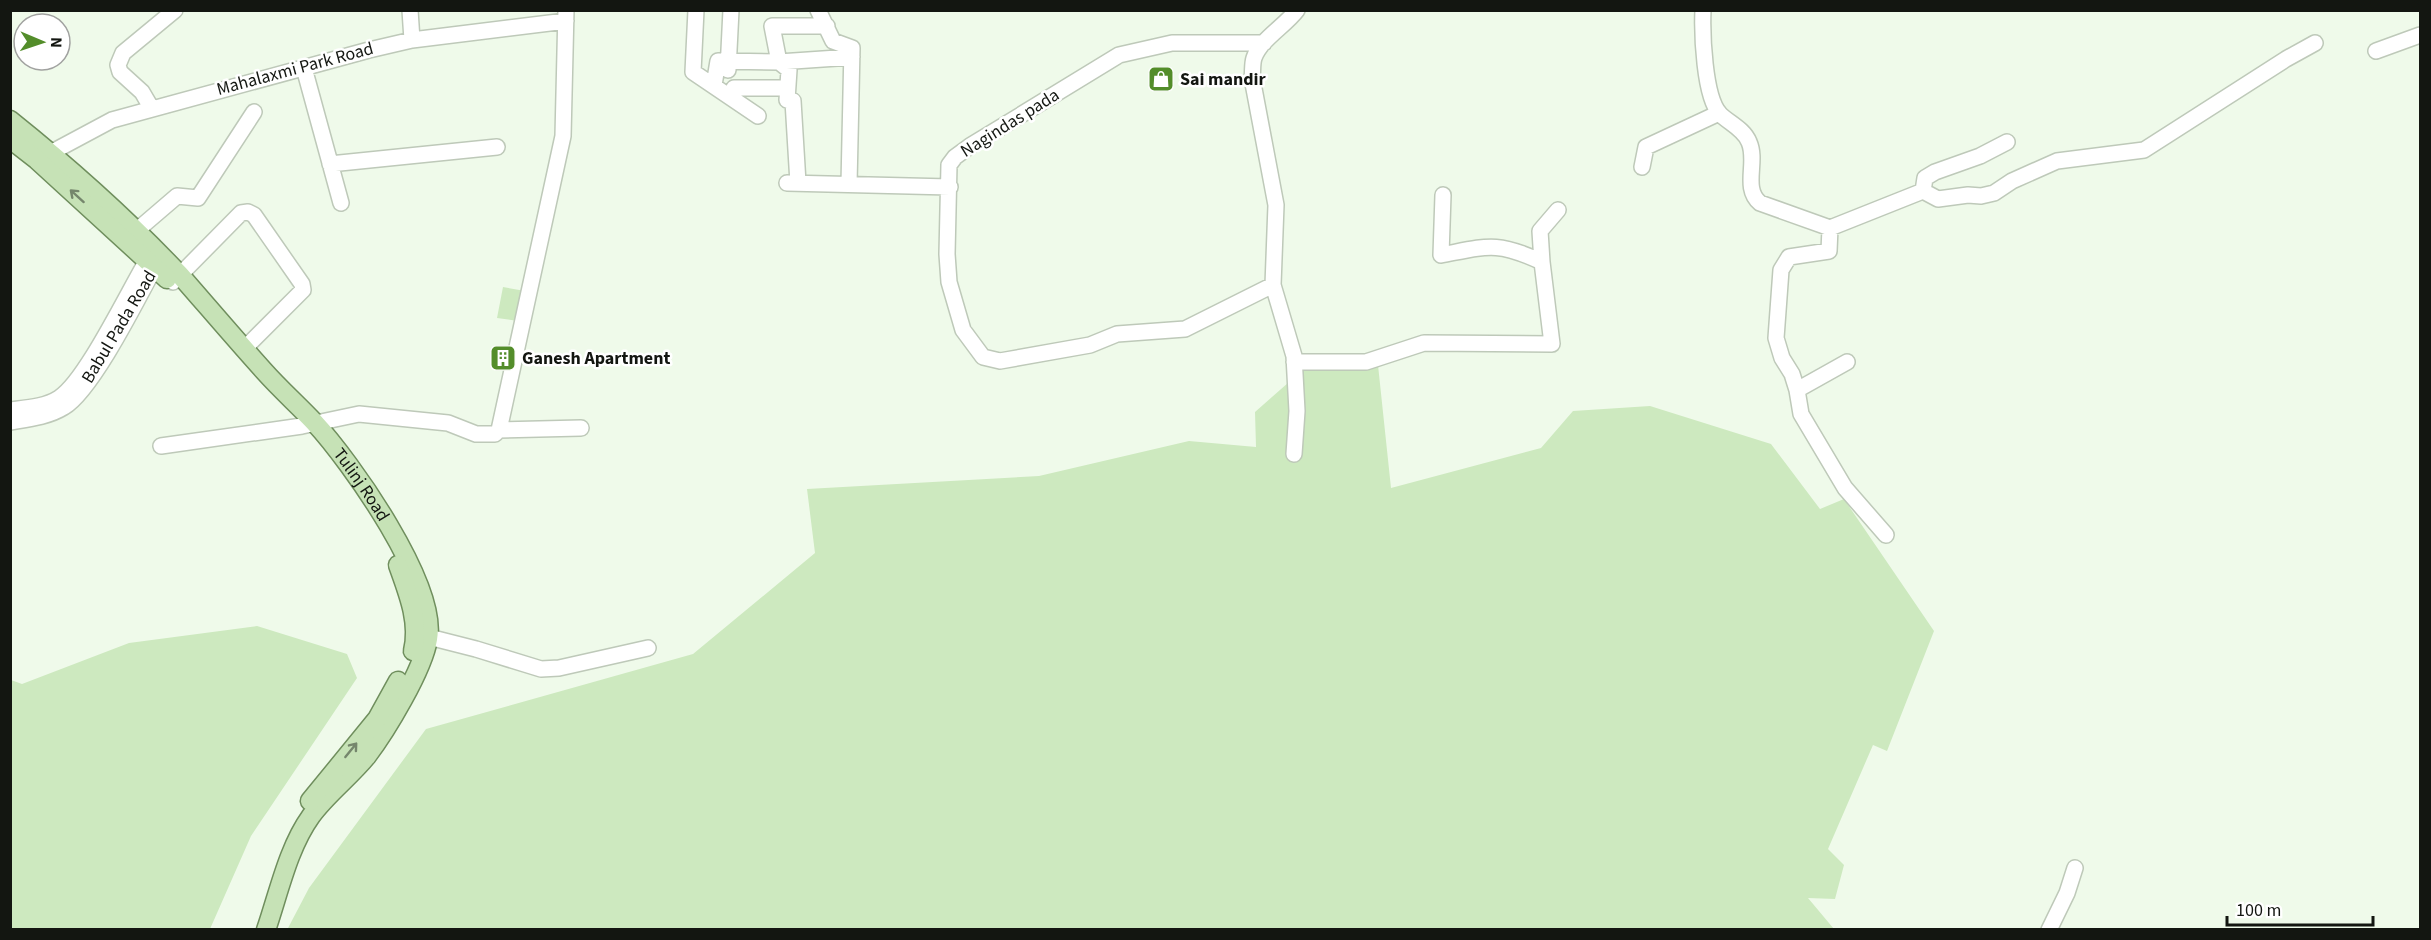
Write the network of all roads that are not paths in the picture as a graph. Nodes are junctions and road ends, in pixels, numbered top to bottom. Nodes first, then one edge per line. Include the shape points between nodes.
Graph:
1 (175, 10) edge
2 (410, 10) edge
3 (696, 10) edge
4 (731, 10) edge
5 (818, 10) edge
6 (1297, 10) edge
7 (1702, 10) edge
8 (566, 16) edge
9 (827, 26) junction
10 (2421, 35) edge
11 (412, 40) junction
12 (1264, 43) junction
13 (2315, 43) dead end
14 (2376, 51) dead end
15 (852, 57) junction
16 (779, 62) junction
17 (728, 67) junction
18 (304, 68) junction
19 (714, 85) junction
20 (787, 88) junction
21 (729, 96) junction
22 (152, 109) junction
23 (254, 112) dead end
24 (1719, 113) junction
25 (758, 116) dead end
26 (11, 121) edge
27 (10, 139) edge
28 (2007, 142) dead end
29 (497, 147) dead end
30 (44, 156) junction
31 (330, 164) junction
32 (1642, 167) dead end
33 (849, 184) junction
34 (950, 188) junction
35 (1923, 191) junction
36 (1443, 195) dead end
37 (341, 203) dead end
38 (1558, 210) dead end
39 (1830, 228) junction
40 (131, 236) junction
41 (154, 258) junction
42 (1542, 262) junction
43 (176, 279) junction
44 (1273, 285) junction
45 (244, 349) junction
46 (1294, 362) junction
47 (1847, 362) dead end
48 (1797, 390) junction
49 (11, 409) edge
50 (10, 422) edge
51 (309, 424) junction
52 (581, 428) dead end
53 (499, 430) junction
54 (161, 446) dead end
55 (1294, 454) dead end
56 (1886, 535) dead end
57 (423, 636) junction
58 (648, 648) dead end
59 (2075, 868) dead end
60 (256, 930) edge
61 (266, 930) edge
62 (2049, 930) edge

1 - 22 street via 120,59 120,72 142,92
2 - 11 street
3 - 19 street via 693,72
4 - 17 street
5 - 9 street
6 - 12 street
7 - 24 street via 1702,43 1711,98
8 - 11 street, Mahalaxmi Park Road
8 - 53 street via 563,136
9 - 15 street via 834,41 852,48
9 - 16 street via 772,26
10 - 14 street
11 - 18 street, Mahalaxmi Park Road
12 - 34 street, Nagindas pada via 1172,43 1119,55 955,157 950,165
12 - 44 street via 1254,58 1252,78 1276,205
13 - 35 street via 2144,150 2057,161 1981,196 1938,199
15 - 16 street
15 - 33 street
16 - 17 street
16 - 20 street via 789,70
17 - 19 street via 718,61
18 - 22 street, Mahalaxmi Park Road
18 - 31 street
19 - 21 street
20 - 21 street via 734,88
20 - 33 street via 787,100 792,101 793,183
21 - 25 street
22 - 30 street, Mahalaxmi Park Road via 112,120
23 - 40 street via 198,198 177,196
24 - 32 street via 1646,147
24 - 39 street via 1750,143 1754,198
26 - 30 main road, Tulinj Road
27 - 30 main road, Tulinj Road
28 - 35 street via 1967,162 1935,172 1925,178
29 - 31 street
30 - 40 main road, Tulinj Road
31 - 37 street
33 - 34 street
34 - 44 street, Nagindas pada via 949,282 963,330 983,357 1000,361 1090,345 1117,334 1185,329
35 - 39 street
36 - 42 street via 1441,255 1490,246 1516,250
38 - 42 street via 1540,231
39 - 48 street via 1829,251 1789,257 1781,270 1776,338
40 - 41 main road, Tulinj Road
41 - 43 main road, Tulinj Road
41 - 49 street, Babul Pada Road via 71,387 44,404
41 - 50 street, Babul Pada Road via 103,359 79,394 48,415
42 - 46 street via 1552,344 1424,343 1366,362
43 - 45 main road, Tulinj Road
43 - 45 street via 242,213 254,214 303,290
43 - 51 main road, Tulinj Road
44 - 46 street
45 - 51 main road, Tulinj Road
46 - 55 street
47 - 48 street
48 - 56 street via 1801,414 1845,488
51 - 53 street via 369,414 448,423 476,434 495,434
51 - 54 street
51 - 57 main road, Tulinj Road via 395,554
52 - 53 street
57 - 58 street via 541,669
60 -> 57 main road, Tulinj Road via 300,813 376,719
57 - 61 main road via 424,654 392,719 366,757 311,816 294,847
59 - 62 street

